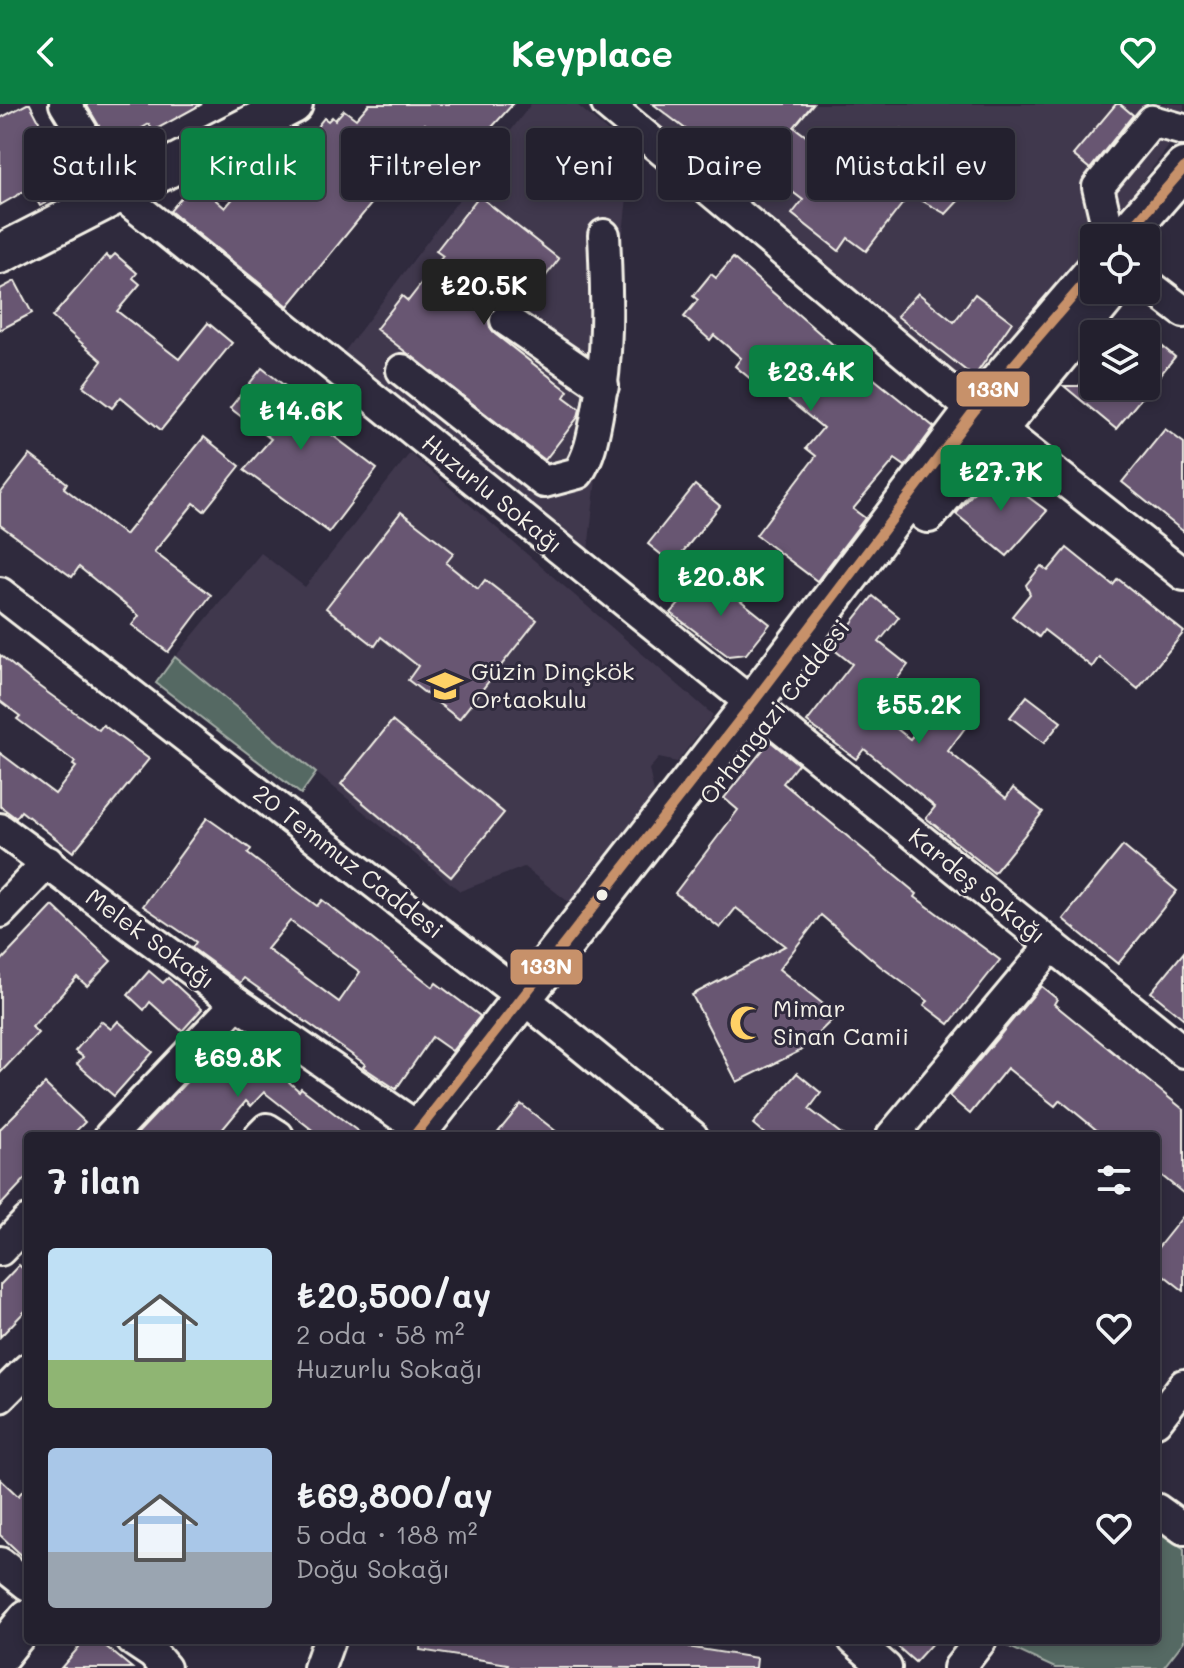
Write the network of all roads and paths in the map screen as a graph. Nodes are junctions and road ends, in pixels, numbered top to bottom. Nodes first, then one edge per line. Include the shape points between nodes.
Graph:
1 (65, 104) edge
2 (293, 104) edge
3 (607, 104) edge
4 (80, 128) edge
5 (1184, 130) edge
6 (1184, 168) edge
7 (165, 171) edge
8 (108, 200) edge
9 (127, 200) edge
10 (1184, 207) edge
11 (1107, 224) edge
12 (1135, 224) edge
13 (1160, 234) edge
14 (604, 235) dead end
15 (0, 254) edge
16 (1080, 291) edge
17 (1160, 294) edge
18 (1098, 304) edge
19 (1184, 312) edge
20 (506, 320) dead end
21 (402, 370) dead end
22 (603, 386) junction
23 (985, 419) junction
24 (544, 482) junction
25 (519, 516) junction
26 (1184, 575) edge
27 (0, 593) edge
28 (761, 712) junction
29 (0, 829) edge
30 (48, 862) junction
31 (0, 912) edge
32 (1052, 945) junction
33 (237, 1003) junction
34 (531, 1005) junction
35 (1184, 1052) edge
36 (114, 1132) edge
37 (422, 1132) edge
38 (427, 1132) edge
39 (687, 1132) edge
40 (895, 1132) edge
41 (24, 1225) edge
42 (0, 1250) edge
43 (24, 1373) edge
44 (1184, 1385) edge
45 (0, 1397) edge
46 (1160, 1416) edge
47 (1160, 1512) edge
48 (1184, 1529) edge
49 (0, 1563) edge
50 (24, 1582) edge
51 (24, 1624) edge
52 (33, 1644) edge
53 (138, 1644) edge
54 (328, 1644) edge
55 (859, 1644) edge
56 (978, 1644) edge
57 (0, 1654) edge
58 (13, 1668) edge
59 (165, 1668) edge
60 (319, 1668) edge
61 (886, 1668) edge
62 (959, 1668) edge

1 - 4 street, Huzurlu Sokağı
2 - 7 main road
3 - 23 street
5 - 11 street via 1152,121 1098,187
6 - 12 main road
8 - 15 main road
9 - 25 street, Huzurlu Sokağı
10 - 13 main road
14 - 22 street via 608,316
16 - 23 main road, Orhangazi Caddesi
17 - 19 street
18 - 23 main road, Orhangazi Caddesi
20 - 22 street
21 - 24 street
22 - 24 street via 588,457 578,473
23 - 26 street
23 - 28 main road, Orhangazi Caddesi
24 - 25 street
25 - 28 street, Huzurlu Sokağı
27 - 34 street, 20 Temmuz Caddesi
28 - 32 street, Kardeş Sokağı
28 - 34 main road, Orhangazi Caddesi
29 - 30 street, Melek Sokağı
30 - 31 street
30 - 33 street, Melek Sokağı
32 - 35 street, Kardeş Sokağı
32 - 40 street
33 - 36 street
33 - 37 street, Melek Sokağı
34 - 38 main road, Orhangazi Caddesi
34 - 39 street, 20 Temmuz Caddesi
41 - 42 street
43 - 45 street
44 - 46 street
47 - 48 street
49 - 50 street
51 - 57 main road
52 - 58 main road
53 - 59 street
54 - 60 street
55 - 61 street
56 - 62 street

